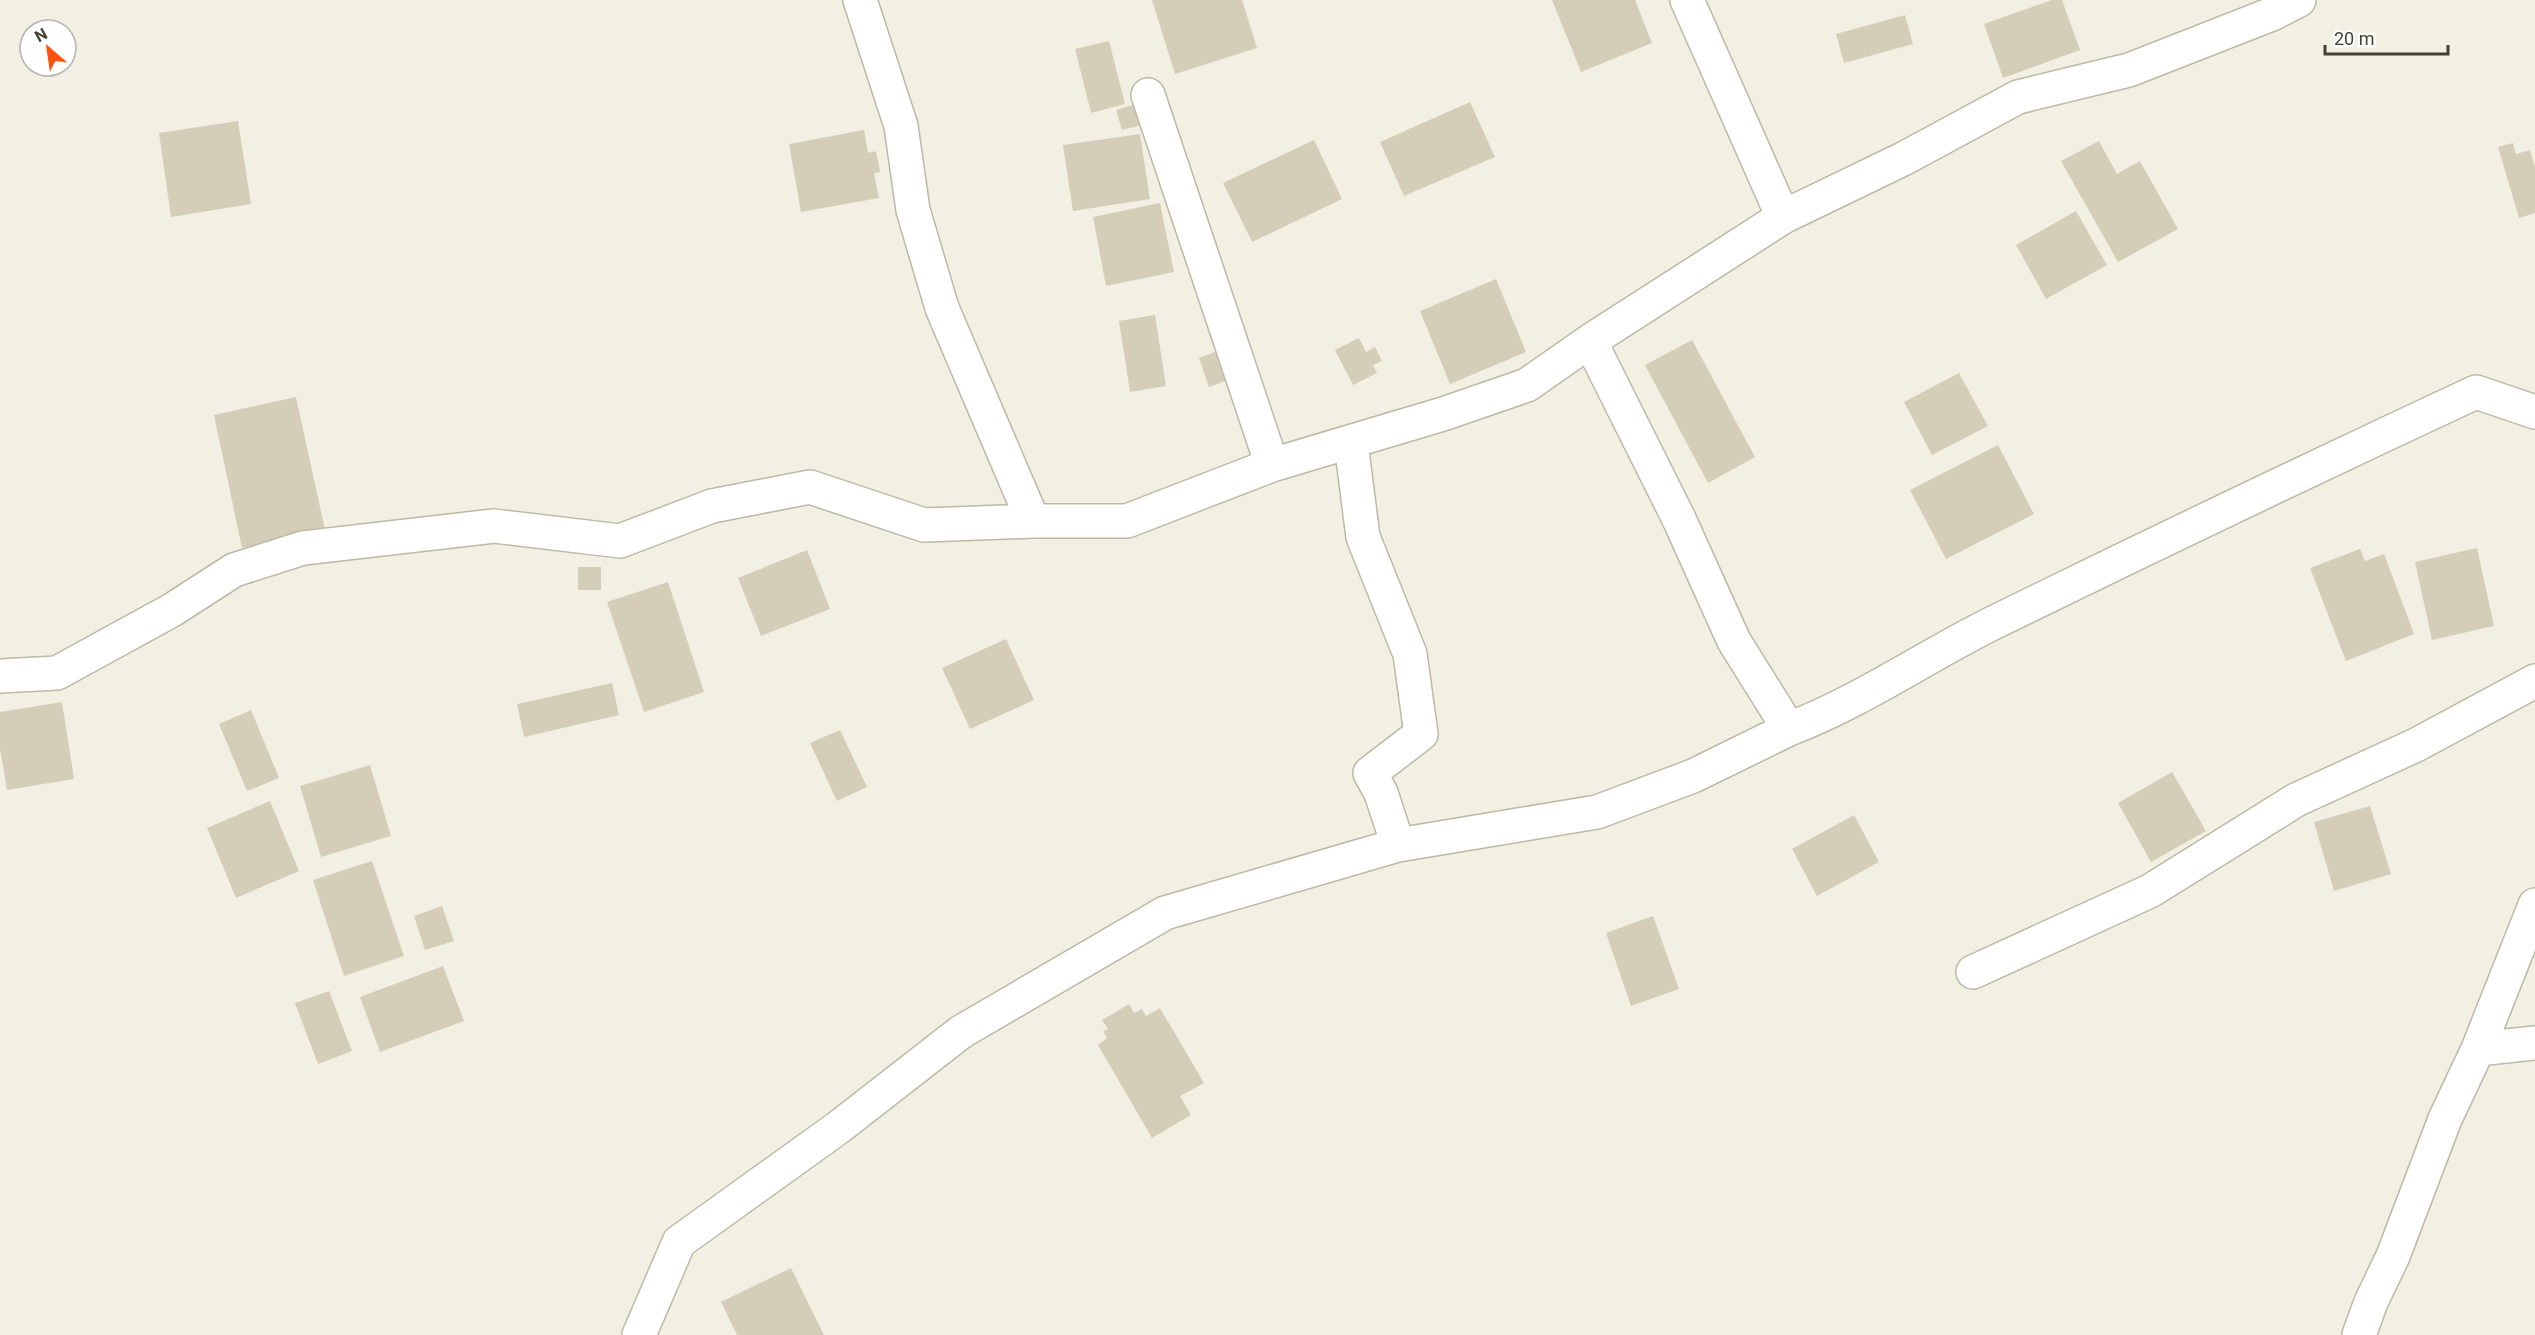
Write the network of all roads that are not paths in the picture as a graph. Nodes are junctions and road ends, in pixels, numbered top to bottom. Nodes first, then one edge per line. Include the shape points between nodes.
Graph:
1 (860, 0) edge
2 (1688, 0) edge
3 (2299, 0) edge
4 (1148, 95) dead end
5 (1783, 217) junction
6 (1590, 341) junction
7 (2535, 412) edge
8 (1351, 443) junction
9 (1272, 465) junction
10 (1033, 521) junction
11 (0, 676) edge
12 (2535, 681) edge
13 (1790, 729) junction
14 (1398, 845) junction
15 (2535, 905) edge
16 (1973, 972) dead end
17 (2535, 1043) edge
18 (2478, 1049) junction
19 (639, 1335) edge
20 (2359, 1335) edge

1 - 10 street via 901,126 913,210 942,308
2 - 5 street
3 - 5 street via 2128,70 2018,97
4 - 9 street
5 - 6 street
6 - 8 street via 1527,385
6 - 13 street via 1679,519 1734,641
7 - 13 street via 2476,392 2228,507 1982,628 1826,715
8 - 9 street
8 - 14 street via 1363,537 1410,654 1421,734 1370,773 1381,793
9 - 10 street via 1127,521
10 - 11 street via 924,525 810,487 711,506 620,541 494,526 303,548 234,570 172,610 57,673
12 - 16 street via 2416,745 2296,800 2150,891
13 - 14 street via 1694,776 1597,812
14 - 19 street via 1164,913 961,1032 679,1242
15 - 18 street
17 - 18 street
18 - 20 street via 2445,1119

